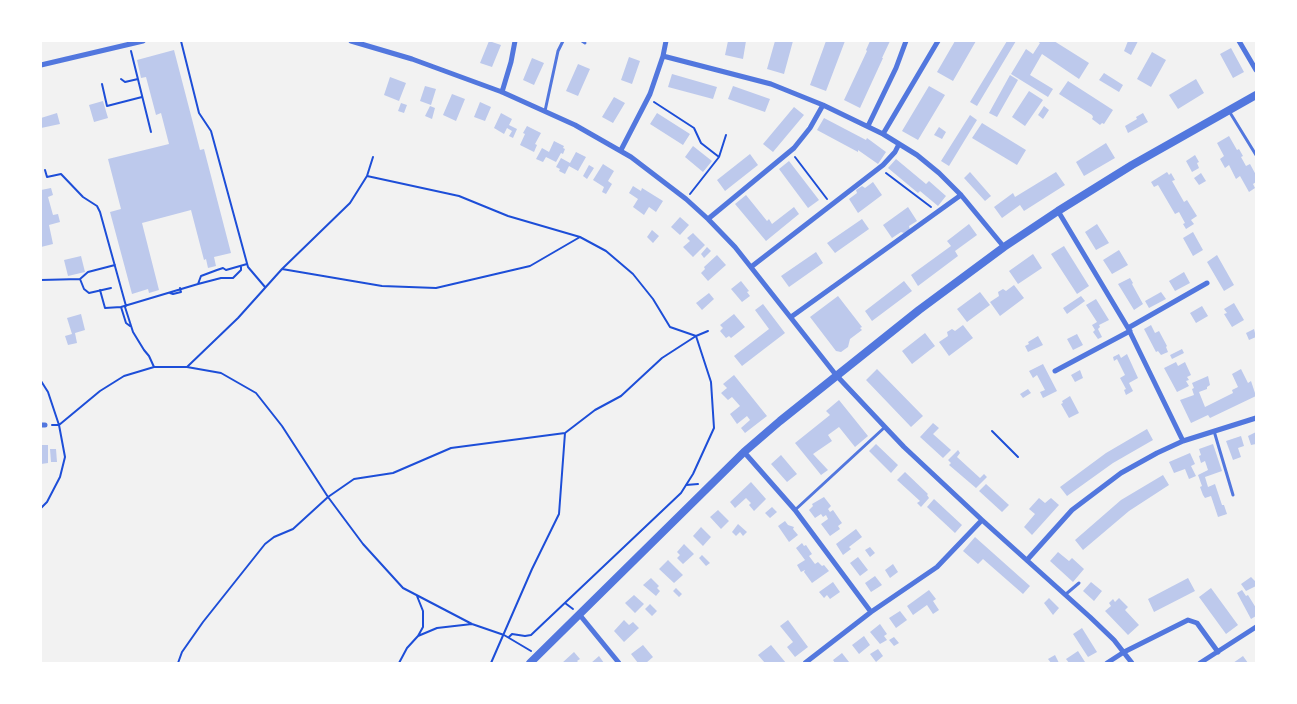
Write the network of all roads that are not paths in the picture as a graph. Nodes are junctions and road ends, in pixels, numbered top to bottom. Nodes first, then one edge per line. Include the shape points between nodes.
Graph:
1 (143, 41) edge
2 (351, 41) edge
3 (379, 41) edge
4 (515, 41) edge
5 (563, 41) edge
6 (666, 41) edge
7 (906, 41) edge
8 (938, 41) edge
9 (1241, 42) edge
10 (380, 49) junction
11 (663, 56) junction
12 (41, 65) edge
13 (1256, 70) edge
14 (502, 92) junction
15 (1256, 95) edge
16 (823, 105) junction
17 (1229, 110) junction
18 (545, 111) junction
19 (868, 126) junction
20 (883, 134) junction
21 (899, 144) junction
22 (621, 150) junction
23 (1256, 155) edge
24 (961, 195) junction
25 (1058, 211) junction
26 (708, 219) junction
27 (1004, 247) junction
28 (751, 266) junction
29 (1207, 283) dead end
30 (791, 317) junction
31 (1129, 329) junction
32 (1055, 371) dead end
33 (836, 375) junction
34 (1256, 418) edge
35 (885, 427) junction
36 (1214, 431) junction
37 (1183, 441) junction
38 (744, 452) junction
39 (1233, 494) dead end
40 (794, 510) junction
41 (982, 520) junction
42 (1027, 560) junction
43 (1078, 583) dead end
44 (1066, 594) junction
45 (871, 612) junction
46 (579, 614) junction
47 (1256, 627) edge
48 (1124, 652) junction
49 (1218, 652) junction
50 (530, 663) edge
51 (619, 663) edge
52 (805, 663) edge
53 (1107, 663) edge
54 (1132, 663) edge
55 (1200, 663) edge

1 - 12 street
2 - 10 street
3 - 10 street
4 - 14 street
5 - 18 lane
6 - 11 street
7 - 19 street
8 - 20 street
9 - 13 street
10 - 14 street
11 - 16 street via 771,84
11 - 22 street via 648,98
14 - 18 street
15 - 17 street
16 - 19 street
16 - 26 street via 791,151
17 - 23 lane
17 - 25 street
18 - 22 street
19 - 20 street
20 - 21 street
21 - 24 street via 933,167
21 - 28 street via 882,166
22 - 26 street
24 - 27 street
24 - 30 street
25 - 27 street
25 - 31 street
26 - 28 street
27 - 33 street
28 - 30 street
29 - 31 street
30 - 33 street
31 - 32 street
31 - 37 street
33 - 35 street
33 - 38 street via 778,418
34 - 36 street
35 - 40 lane
35 - 41 street
36 - 37 street
36 - 39 lane
37 - 42 street via 1129,468 1099,488 1067,516
38 - 40 street
38 - 46 street
40 - 45 street
41 - 42 street
41 - 45 street via 937,567
42 - 44 street
43 - 44 lane
44 - 48 street
45 - 52 street
46 - 50 street
46 - 51 street
47 - 49 street
48 - 49 street via 1193,620
48 - 53 street
48 - 54 street
49 - 55 street

